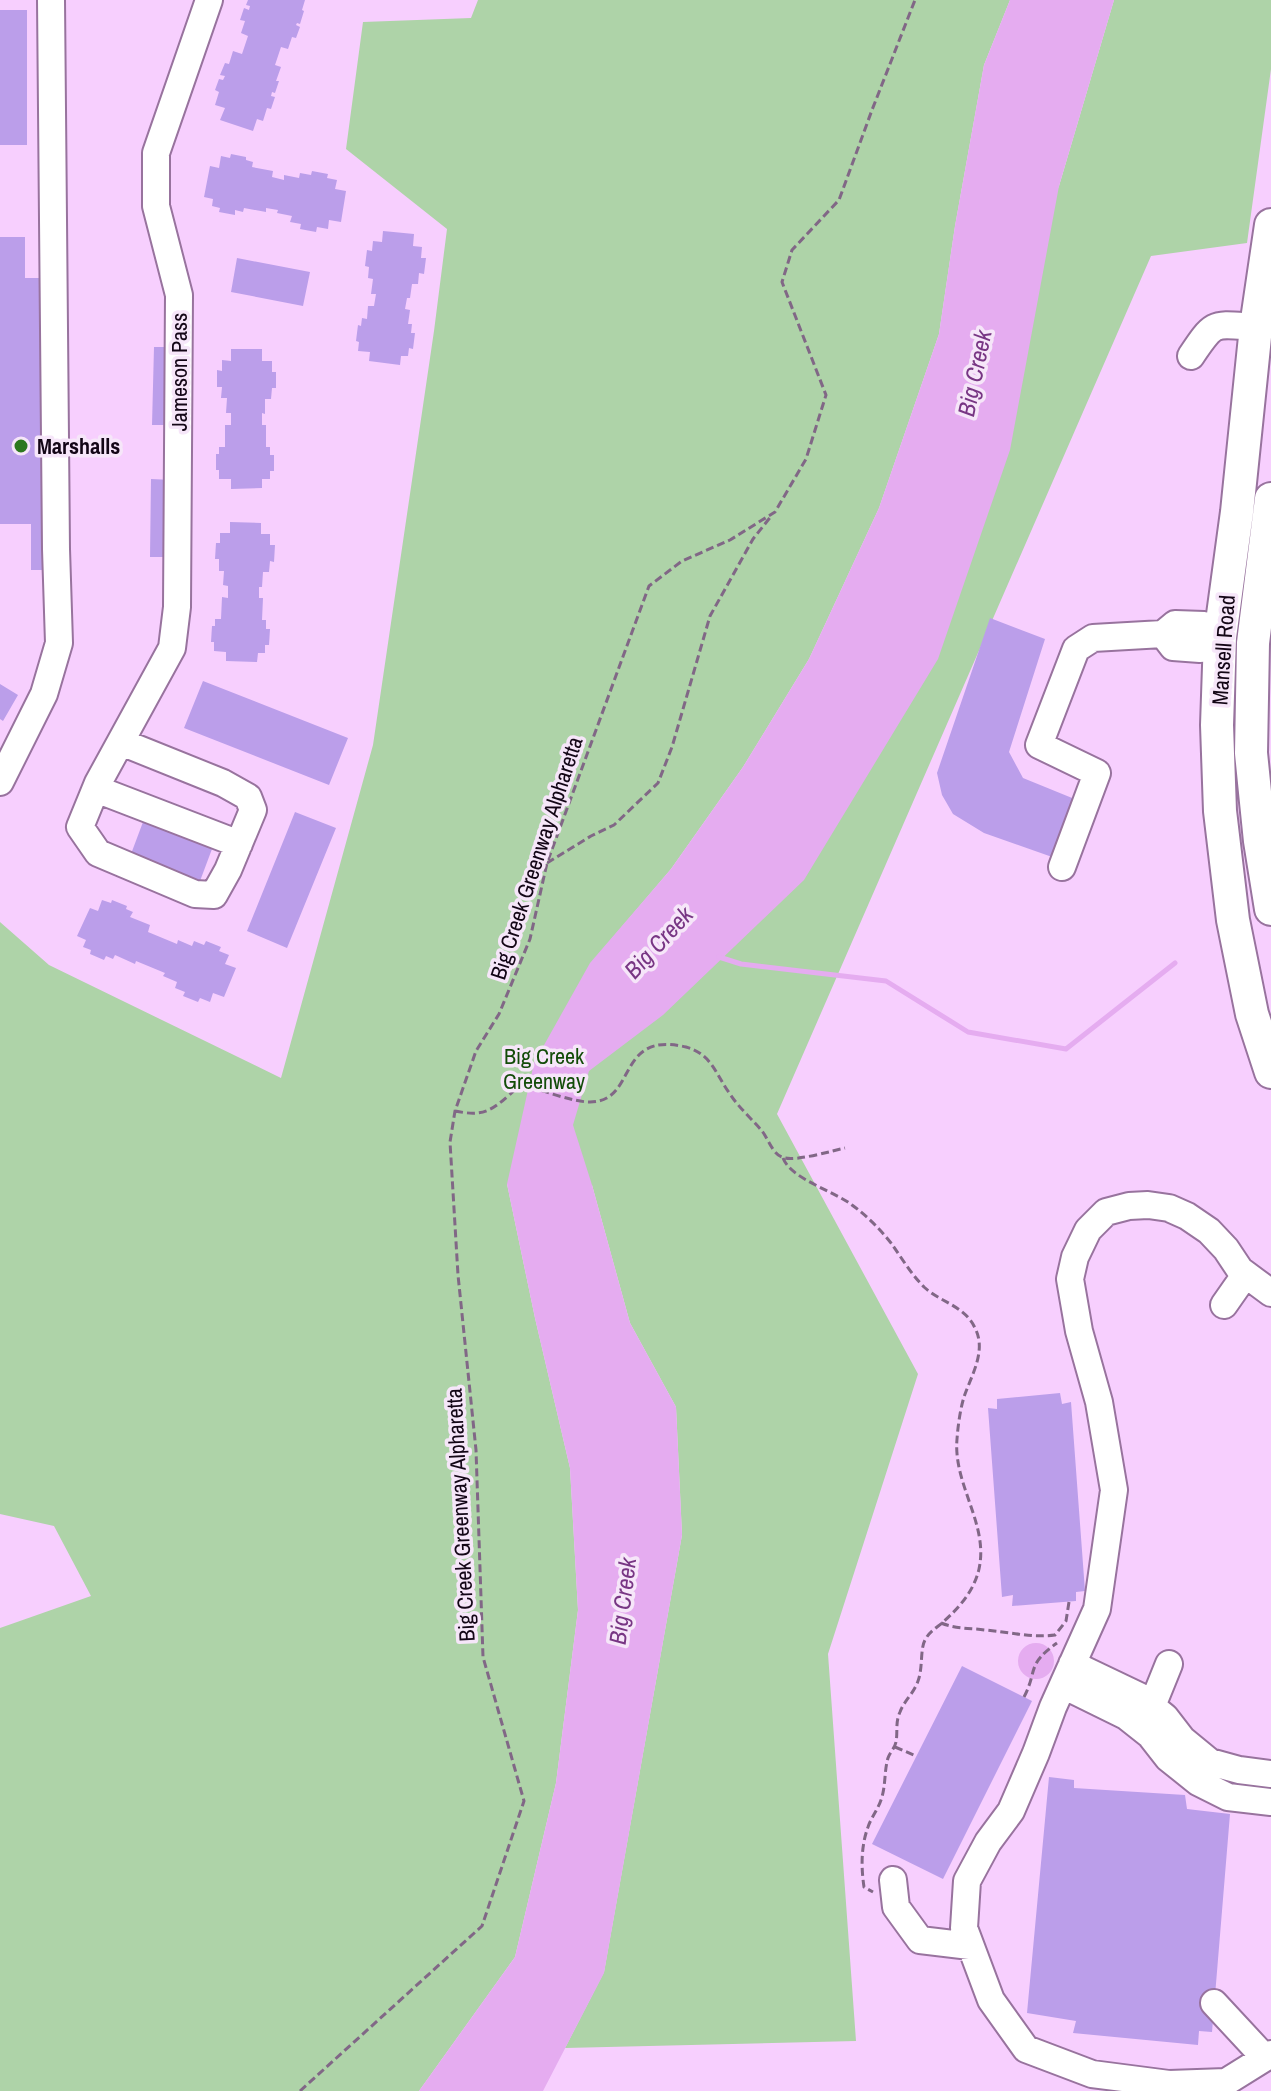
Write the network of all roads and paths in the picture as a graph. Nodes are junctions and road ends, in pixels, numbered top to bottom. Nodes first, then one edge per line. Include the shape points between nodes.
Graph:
1 (51, 0) edge
2 (209, 0) edge
3 (915, 0) edge
4 (1271, 225) edge
5 (1256, 327) junction
6 (1191, 356) dead end
7 (1271, 499) edge
8 (775, 512) junction
9 (1220, 637) junction
10 (1262, 646) edge
11 (121, 742) junction
12 (0, 782) edge
13 (96, 789) junction
14 (239, 844) junction
15 (547, 863) junction
16 (1062, 867) dead end
17 (1271, 909) edge
18 (1271, 1072) edge
19 (455, 1111) junction
20 (845, 1148) dead end
21 (783, 1158) junction
22 (1245, 1275) junction
23 (1270, 1291) edge
24 (1224, 1305) dead end
25 (1069, 1602) dead end
26 (941, 1623) junction
27 (1064, 1663) junction
28 (1169, 1664) dead end
29 (1024, 1697) dead end
30 (1144, 1715) junction
31 (895, 1747) junction
32 (916, 1756) dead end
33 (1271, 1774) edge
34 (1271, 1802) edge
35 (894, 1892) joint
36 (970, 1946) junction
37 (1214, 2003) dead end
38 (1268, 2056) edge
39 (300, 2091) edge

1 - 12 street via 59,643 44,694
2 - 11 street, Jameson Pass via 156,153 156,206 179,295 177,607 172,648
3 - 8 path, Big Creek Greenway Alpharetta via 839,200 792,250 782,282 826,395 806,459
4 - 5 main road, Mansell Road
5 - 6 street via 1223,324 1209,330
5 - 9 main road, Mansell Road
7 - 10 main road, Mansell Road
8 - 15 path via 753,539 710,616 658,783 614,825
8 - 15 path, Big Creek Greenway Alpharetta via 682,561 649,586
9 - 10 main road
9 - 16 street via 1204,625 1175,624 1163,634 1093,638 1076,649 1039,745 1097,773
9 - 18 main road, Mansell Road via 1220,811 1233,920 1252,1014
10 - 17 main road, Mansell Road via 1251,753
11 - 13 street, Jameson Pass
11 - 14 street, Jameson Pass via 248,797 253,810
13 - 14 street
13 - 14 street, Jameson Pass via 80,827 98,853 195,894 214,895
15 - 19 path, Big Creek Greenway Alpharetta via 530,939 499,1014 476,1051
19 - 21 path via 486,1112 524,1085 589,1102 605,1099 618,1090 639,1053 650,1047 685,1047 710,1060 728,1093
19 - 39 path, Big Creek Greenway Alpharetta via 450,1142 476,1450 483,1657 524,1801 482,1926
20 - 21 path
21 - 26 path via 785,1165 869,1218 923,1286 968,1317 977,1330 978,1358 963,1400 956,1461 982,1554 973,1587
22 - 23 street
22 - 24 street
22 - 27 street via 1209,1231 1169,1208 1148,1205 1106,1212 1088,1230 1075,1257 1070,1279 1114,1490 1097,1609
25 - 26 path via 1066,1621 1055,1635 1034,1637
26 - 31 path via 925,1640 917,1686 896,1723
27 - 29 path via 1042,1653
27 - 30 street via 1126,1716
27 - 36 street via 1011,1811 967,1881 964,1928
28 - 30 street
30 - 33 street via 1165,1717 1210,1762
30 - 34 street via 1150,1735 1168,1758 1198,1782 1228,1797
31 - 32 path
31 - 35 path via 862,1853 864,1887
35 - 36 street via 896,1907 920,1940
36 - 38 street via 991,2000 1026,2049 1092,2074 1169,2084 1226,2082
37 - 38 street

